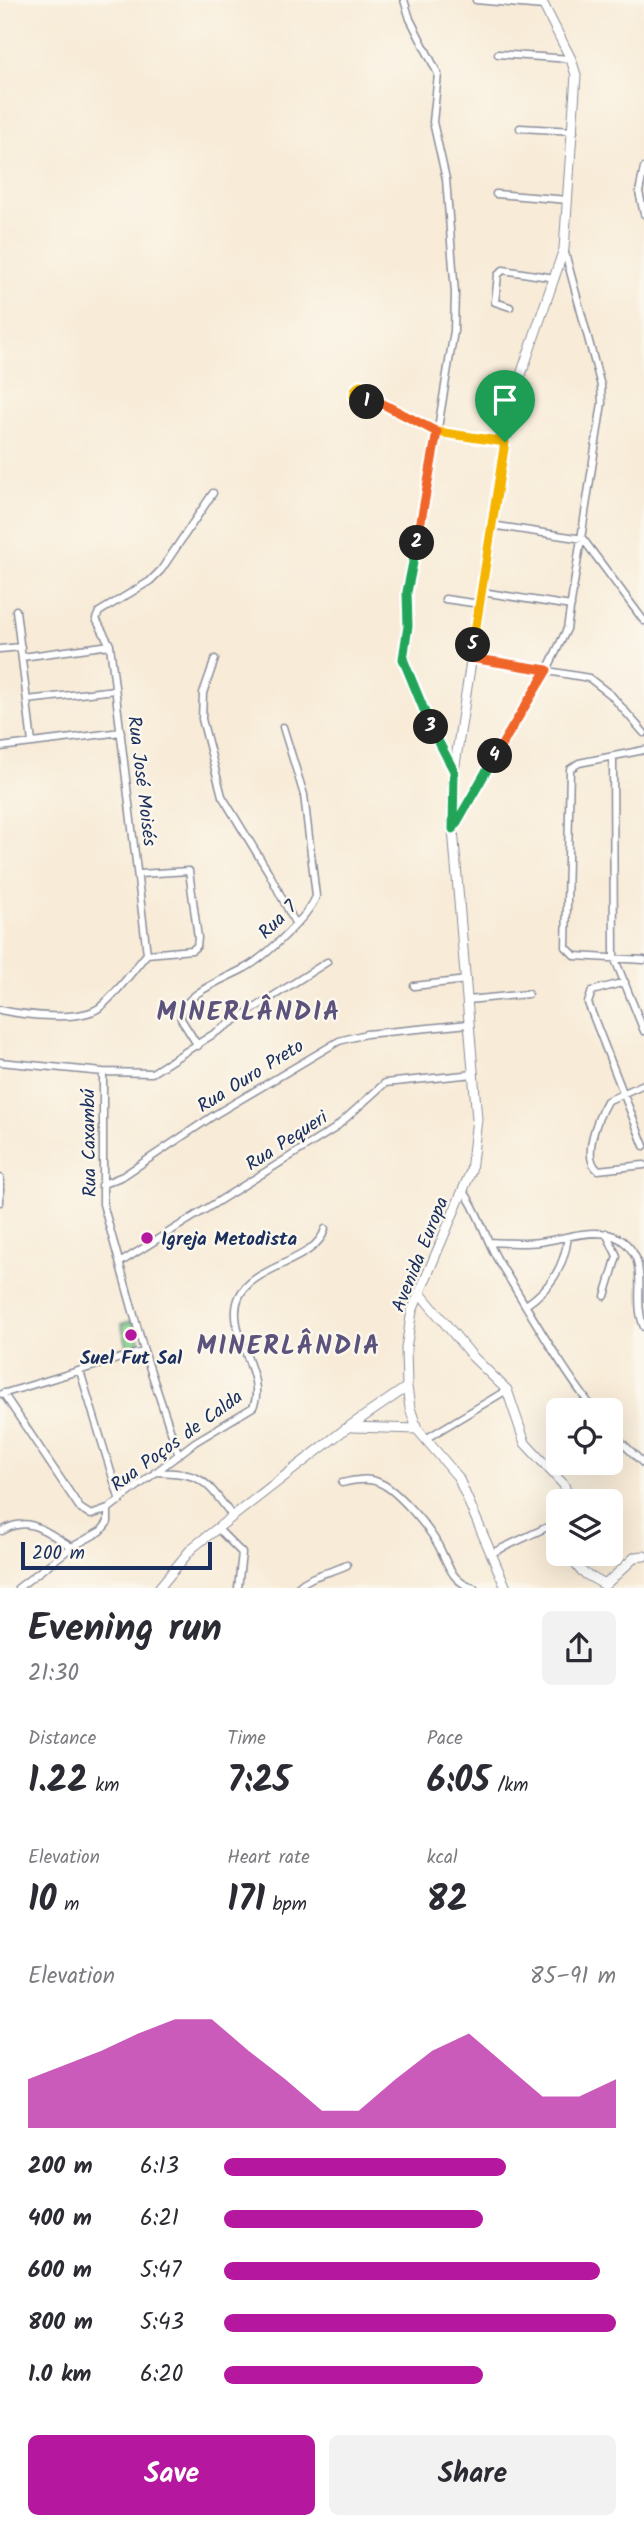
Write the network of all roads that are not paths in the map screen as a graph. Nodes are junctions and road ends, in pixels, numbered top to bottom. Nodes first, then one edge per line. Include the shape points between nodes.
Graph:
1 (404, 0) edge
2 (476, 0) edge
3 (542, 3) edge
4 (498, 54) dead end
5 (571, 59) junction
6 (520, 128) dead end
7 (574, 131) junction
8 (644, 168) edge
9 (496, 194) dead end
10 (568, 200) junction
11 (644, 215) edge
12 (564, 249) junction
13 (555, 278) junction
14 (510, 307) dead end
15 (381, 403) dead end
16 (437, 432) junction
17 (505, 442) junction
18 (213, 493) dead end
19 (491, 525) junction
20 (583, 539) junction
21 (482, 592) junction
22 (445, 599) dead end
23 (480, 604) junction
24 (571, 606) junction
25 (16, 610) dead end
26 (644, 621) edge
27 (110, 645) junction
28 (21, 648) junction
29 (0, 649) edge
30 (22, 657) junction
31 (471, 658) junction
32 (215, 659) dead end
33 (547, 670) junction
34 (116, 690) junction
35 (27, 700) junction
36 (284, 727) dead end
37 (121, 732) junction
38 (644, 733) edge
39 (32, 743) junction
40 (0, 747) edge
41 (644, 750) edge
42 (613, 758) junction
43 (454, 771) junction
44 (453, 806) junction
45 (465, 807) junction
46 (453, 829) junction
47 (139, 874) junction
48 (295, 923) junction
49 (147, 954) junction
50 (614, 957) junction
51 (644, 960) edge
52 (327, 962) dead end
53 (467, 979) junction
54 (625, 982) junction
55 (414, 986) dead end
56 (528, 994) dead end
57 (468, 1000) junction
58 (0, 1010) edge
59 (470, 1024) junction
60 (644, 1031) edge
61 (198, 1046) junction
62 (0, 1062) edge
63 (103, 1072) junction
64 (474, 1074) junction
65 (644, 1084) edge
66 (622, 1093) junction
67 (644, 1146) edge
68 (644, 1165) edge
69 (0, 1178) edge
70 (101, 1185) junction
71 (463, 1190) junction
72 (0, 1202) edge
73 (325, 1229) dead end
74 (606, 1233) junction
75 (568, 1237) junction
76 (490, 1242) junction
77 (121, 1262) junction
78 (419, 1292) junction
79 (605, 1296) dead end
80 (526, 1305) junction
81 (644, 1326) edge
82 (144, 1351) junction
83 (80, 1371) junction
84 (407, 1387) junction
85 (507, 1390) junction
86 (2, 1394) edge
87 (586, 1398) edge
88 (370, 1412) junction
89 (374, 1425) junction
90 (417, 1429) junction
91 (344, 1430) junction
92 (427, 1438) junction
93 (623, 1444) edge
94 (178, 1453) junction
95 (644, 1464) edge
96 (155, 1472) junction
97 (342, 1483) dead end
98 (565, 1489) edge
99 (120, 1501) junction
100 (108, 1509) junction
101 (233, 1517) junction
102 (546, 1528) edge
103 (218, 1529) junction
104 (2, 1531) dead end
105 (72, 1547) junction
106 (492, 1553) junction
107 (644, 1556) edge
108 (347, 1565) dead end
109 (577, 1566) edge
110 (18, 1587) edge
111 (159, 1587) edge
112 (238, 1587) edge
113 (297, 1587) edge
114 (474, 1587) edge
115 (504, 1587) edge

1 - 16 street via 438,74 433,122 446,179 453,254 454,331
2 - 3 street
3 - 5 street, Avenida Europa
4 - 5 street
5 - 7 street, Avenida Europa via 577,90
6 - 7 street
7 - 10 street, Avenida Europa
8 - 11 street via 640,201
9 - 10 street
10 - 12 street, Avenida Europa
12 - 13 street, Avenida Europa
12 - 20 street via 601,386
13 - 14 street via 503,270 498,275 495,303
13 - 17 street, Avenida Europa via 511,404
15 - 16 street
16 - 17 street
16 - 43 street via 407,585 403,659
17 - 19 street, Avenida Europa
18 - 27 street, Rua José Moisés via 161,570 99,612 96,623
19 - 20 street
19 - 21 street, Avenida Europa
20 - 24 street
20 - 26 street
21 - 23 street, Avenida Europa
21 - 24 street
22 - 23 street
23 - 31 street, Avenida Europa
24 - 33 street via 563,642
25 - 28 street
27 - 30 street
27 - 34 street, Rua José Moisés
28 - 29 street
28 - 30 street
30 - 35 street
31 - 33 street
31 - 43 street, Avenida Europa
32 - 48 street via 204,693 202,719 222,796
33 - 38 street via 600,684
33 - 45 street
34 - 35 street
34 - 37 street, Rua José Moisés
35 - 39 street
36 - 48 street, Rua 7 via 304,795 317,889 312,907
37 - 39 street
37 - 47 street, Rua José Moisés
39 - 40 street
41 - 42 street
42 - 50 street
42 - 50 street via 579,763 570,769 566,947 575,956
43 - 44 street, Avenida Europa
44 - 45 street
44 - 46 street, Avenida Europa
45 - 46 street
46 - 53 street, Avenida Europa
47 - 49 street, Rua José Moisés
47 - 49 street via 190,872 198,937 192,950
48 - 61 street, Rua 7 via 263,955 201,991 184,1007 181,1019
49 - 58 street via 91,1012 48,1016
50 - 51 street
50 - 54 street
52 - 61 street
53 - 55 street
53 - 57 street, Avenida Europa
54 - 60 street
54 - 66 street via 595,989 587,999
56 - 57 street
57 - 59 street, Avenida Europa
59 - 64 street, Avenida Europa
59 - 70 street, Rua Ouro Preto via 339,1041 123,1176
61 - 63 street via 152,1073
62 - 63 street
63 - 70 street, Rua Caxambú
64 - 71 street, Avenida Europa via 475,1154
64 - 77 street, Rua Pequeri via 385,1083 334,1129
65 - 66 street
66 - 67 street
66 - 68 street via 612,1096 603,1109 591,1163 602,1171
69 - 72 street
70 - 77 street, Rua Caxambú
71 - 76 street
71 - 78 street, Avenida Europa
73 - 94 street, Rua Poços de Calda via 318,1243 253,1281 238,1299 237,1324 256,1394 253,1407
74 - 75 street
74 - 79 street via 617,1256
74 - 81 street via 625,1243 635,1256
75 - 76 street
75 - 80 street via 553,1280
76 - 80 street
77 - 82 street, Rua Caxambú
78 - 84 street, Avenida Europa via 408,1330
78 - 85 street
80 - 87 street
82 - 83 street
82 - 94 street, Rua Caxambú
83 - 86 street
83 - 99 street
84 - 88 street
84 - 90 street, Avenida Europa
85 - 92 street
85 - 98 street via 525,1443
86 - 100 street, Rua Poços de Calda via 80,1508 91,1515
88 - 89 street
88 - 91 street
89 - 90 street
89 - 91 street
90 - 92 street
91 - 101 street
92 - 106 street via 458,1477
93 - 95 street
94 - 96 street, Rua Poços de Calda
96 - 99 street, Rua Poços de Calda
96 - 101 street via 204,1480
97 - 114 street via 372,1480 386,1486 436,1540 451,1574
99 - 100 street, Rua Poços de Calda
100 - 105 street via 105,1527
101 - 103 street
102 - 106 street
103 - 111 street via 179,1561
103 - 112 street via 242,1553
104 - 105 street via 15,1524 30,1524
105 - 110 street
106 - 115 street
107 - 109 street via 635,1557 606,1585
108 - 113 street via 313,1575

